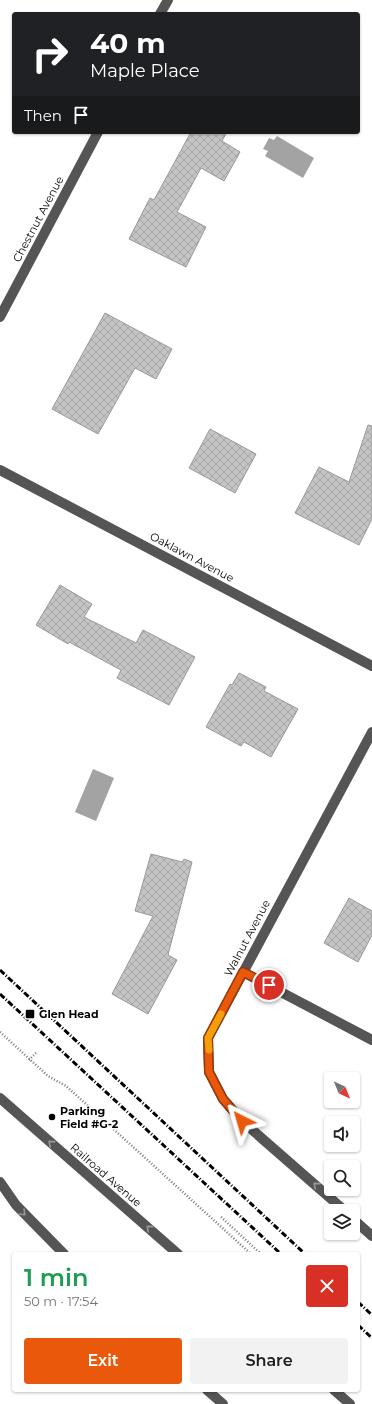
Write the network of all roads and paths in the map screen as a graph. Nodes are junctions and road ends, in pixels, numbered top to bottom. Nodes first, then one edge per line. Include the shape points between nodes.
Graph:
1 (168, 0) edge
2 (161, 12) edge
3 (97, 134) edge
4 (0, 317) edge
5 (0, 470) edge
6 (372, 666) edge
7 (372, 732) edge
8 (243, 972) junction
9 (0, 1032) edge
10 (372, 1040) edge
11 (36, 1053) dead end
12 (29, 1060) junction
13 (0, 1098) edge
14 (0, 1182) edge
15 (336, 1204) edge
16 (221, 1217) dead end
17 (360, 1225) edge
18 (372, 1236) edge
19 (62, 1252) edge
20 (176, 1252) edge
21 (250, 1252) edge
22 (259, 1252) edge
23 (209, 1392) edge
24 (336, 1392) edge
25 (349, 1403) edge
26 (223, 1404) edge

1 - 2 street
3 - 4 street, Chestnut Avenue
5 - 6 street, Oaklawn Avenue
7 - 8 street, Walnut Avenue
8 - 10 street
15 -> 8 street, Walnut Avenue via 242,1121 223,1099 209,1072 208,1038
9 - 12 path
11 - 12 path
12 - 21 path via 48,1076 66,1086
20 -> 13 street, Railroad Avenue
14 -> 19 street via 16,1205
16 - 22 path
17 - 18 street
23 - 26 street
24 - 25 street

